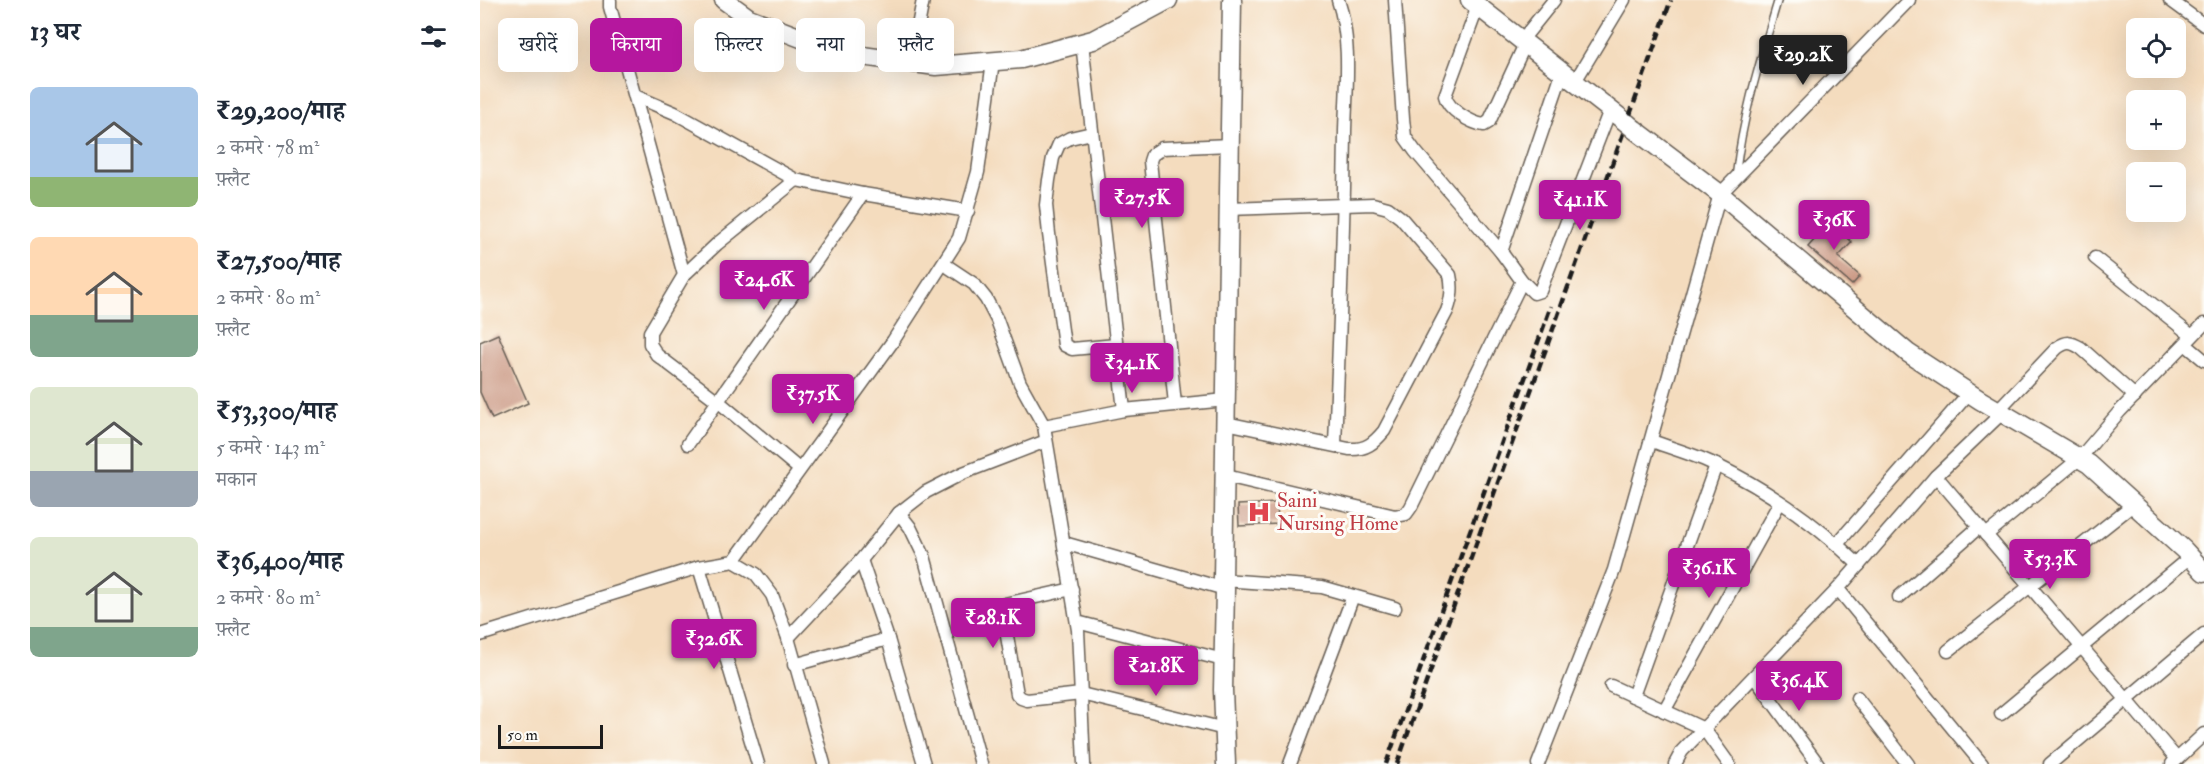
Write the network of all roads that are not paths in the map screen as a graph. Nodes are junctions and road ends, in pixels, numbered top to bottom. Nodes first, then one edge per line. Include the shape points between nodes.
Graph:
1 (610, 0) edge
2 (724, 0) edge
3 (923, 0) edge
4 (1168, 0) edge
5 (1232, 0) edge
6 (1338, 0) edge
7 (1395, 0) edge
8 (1554, 0) edge
9 (1624, 0) edge
10 (1778, 0) edge
11 (1909, 0) edge
12 (2170, 0) edge
13 (1474, 3) edge
14 (1147, 5) edge
15 (920, 18) edge
16 (2204, 25) edge
17 (1523, 42) junction
18 (1082, 43) junction
19 (877, 58) edge
20 (993, 62) junction
21 (954, 65) edge
22 (1568, 78) junction
23 (635, 96) junction
24 (1611, 111) junction
25 (1092, 133) junction
26 (1230, 145) junction
27 (1736, 178) junction
28 (796, 180) junction
29 (863, 194) junction
30 (1720, 195) junction
31 (1345, 206) junction
32 (1228, 209) junction
33 (968, 211) junction
34 (1501, 252) junction
35 (2095, 258) dead end
36 (944, 264) junction
37 (684, 275) junction
38 (1522, 281) junction
39 (2204, 324) edge
40 (2188, 340) junction
41 (1116, 345) junction
42 (2204, 360) edge
43 (1969, 393) junction
44 (2135, 396) junction
45 (1226, 400) junction
46 (719, 402) junction
47 (1175, 404) junction
48 (1124, 410) junction
49 (2000, 412) junction
50 (1226, 423) junction
51 (1044, 426) junction
52 (1046, 441) junction
53 (1652, 441) junction
54 (688, 444) dead end
55 (1335, 445) junction
56 (2079, 459) junction
57 (1716, 465) junction
58 (800, 469) junction
59 (1226, 476) junction
60 (1936, 476) junction
61 (1780, 502) junction
62 (2134, 504) junction
63 (899, 513) junction
64 (1983, 531) junction
65 (1064, 543) junction
66 (1837, 544) junction
67 (2190, 557) junction
68 (861, 560) junction
69 (734, 561) junction
70 (1859, 565) junction
71 (699, 567) junction
72 (2204, 572) edge
73 (1224, 584) junction
74 (2029, 587) junction
75 (1072, 589) junction
76 (1838, 589) junction
77 (1353, 596) junction
78 (1899, 597) dead end
79 (1395, 608) dead end
80 (1077, 622) junction
81 (2204, 634) edge
82 (480, 635) edge
83 (788, 638) junction
84 (888, 639) junction
85 (2081, 648) junction
86 (1948, 651) dead end
87 (1223, 660) junction
88 (794, 665) junction
89 (1755, 678) junction
90 (1611, 686) dead end
91 (1081, 694) junction
92 (1633, 696) junction
93 (1857, 698) dead end
94 (2125, 701) junction
95 (1664, 711) junction
96 (2001, 714) dead end
97 (1225, 729) junction
98 (1704, 729) junction
99 (2204, 734) edge
100 (2174, 762) edge
101 (758, 764) edge
102 (824, 764) edge
103 (924, 764) edge
104 (981, 764) edge
105 (1084, 764) edge
106 (1226, 764) edge
107 (1290, 764) edge
108 (1538, 764) edge
109 (1675, 764) edge
110 (1729, 764) edge
111 (1818, 764) edge
112 (1908, 764) edge
113 (1983, 764) edge
114 (2050, 764) edge

1 - 23 street
2 - 19 street via 749,18 840,53
3 - 15 street
4 - 14 street
5 - 26 street
6 - 31 street via 1344,17 1346,50
7 - 34 street via 1406,137
8 - 17 street
9 - 22 street
10 - 27 lane via 1750,95
11 - 27 street
12 - 16 street
13 - 17 street
13 - 17 street via 1445,96 1452,108 1478,124 1489,122
14 - 18 street
17 - 22 street
18 - 20 street via 1022,59
18 - 25 street
20 - 21 street
20 - 33 street via 978,172
22 - 24 street
22 - 34 street
23 - 28 street via 675,113
23 - 37 street
24 - 30 street, bridge
24 - 38 street via 1539,291 1534,292
25 - 41 street
25 - 41 street via 1064,140 1055,150 1046,205 1049,234 1064,345 1072,349
26 - 32 street
26 - 47 street via 1162,148 1150,161
27 - 30 street
28 - 29 street
28 - 37 street
29 - 33 street
29 - 46 street
30 - 43 street via 1908,353
30 - 53 street
31 - 32 street
31 - 55 street
31 - 55 street via 1373,204 1388,208 1450,275 1453,287 1447,310 1384,431 1374,443 1360,450
32 - 45 street
33 - 36 street
34 - 38 street
35 - 40 street
36 - 51 street via 974,284 986,299 1020,383
36 - 58 street
37 - 46 street via 650,332 650,344 657,355
38 - 59 street via 1406,514 1395,516
39 - 40 street
40 - 42 street
40 - 44 street
41 - 48 street
43 - 49 street
43 - 66 street
44 - 49 street via 2081,348 2065,342
44 - 56 street
45 - 47 street
45 - 50 street
46 - 54 street
46 - 58 street
47 - 48 street
48 - 51 street
49 - 56 street
49 - 60 street
50 - 55 street
50 - 59 street
51 - 52 street
52 - 63 street via 963,473 926,492
52 - 65 street
53 - 57 street
53 - 108 street via 1614,570
56 - 62 street
56 - 64 street
57 - 61 street
57 - 92 street
58 - 69 street
59 - 73 street
60 - 64 street
60 - 70 street
61 - 66 street
61 - 95 street
62 - 67 street
62 - 74 street
63 - 68 street
63 - 104 street via 924,556
64 - 74 street
64 - 78 street
65 - 73 street
65 - 75 street
66 - 70 street
67 - 72 street
67 - 85 street
68 - 83 street
68 - 84 street
69 - 71 street
69 - 83 street via 756,574 772,596
70 - 76 street
71 - 82 street
71 - 101 street
73 - 77 street via 1322,587
73 - 87 street
74 - 85 street
74 - 86 street
75 - 80 street
75 - 91 street via 1005,604 1001,611 1017,694 1027,700
76 - 89 street
76 - 113 street
77 - 79 street
77 - 107 street
80 - 87 street
80 - 91 street
81 - 94 street
83 - 88 street
84 - 88 street
84 - 103 street
85 - 94 street
85 - 96 street
87 - 97 street
88 - 102 street
89 - 98 street
89 - 111 street
90 - 92 street
91 - 97 street
91 - 105 street
92 - 95 street
93 - 112 street
94 - 100 street
94 - 114 street
95 - 98 street
97 - 106 street
98 - 109 street
98 - 110 street
99 - 100 street

